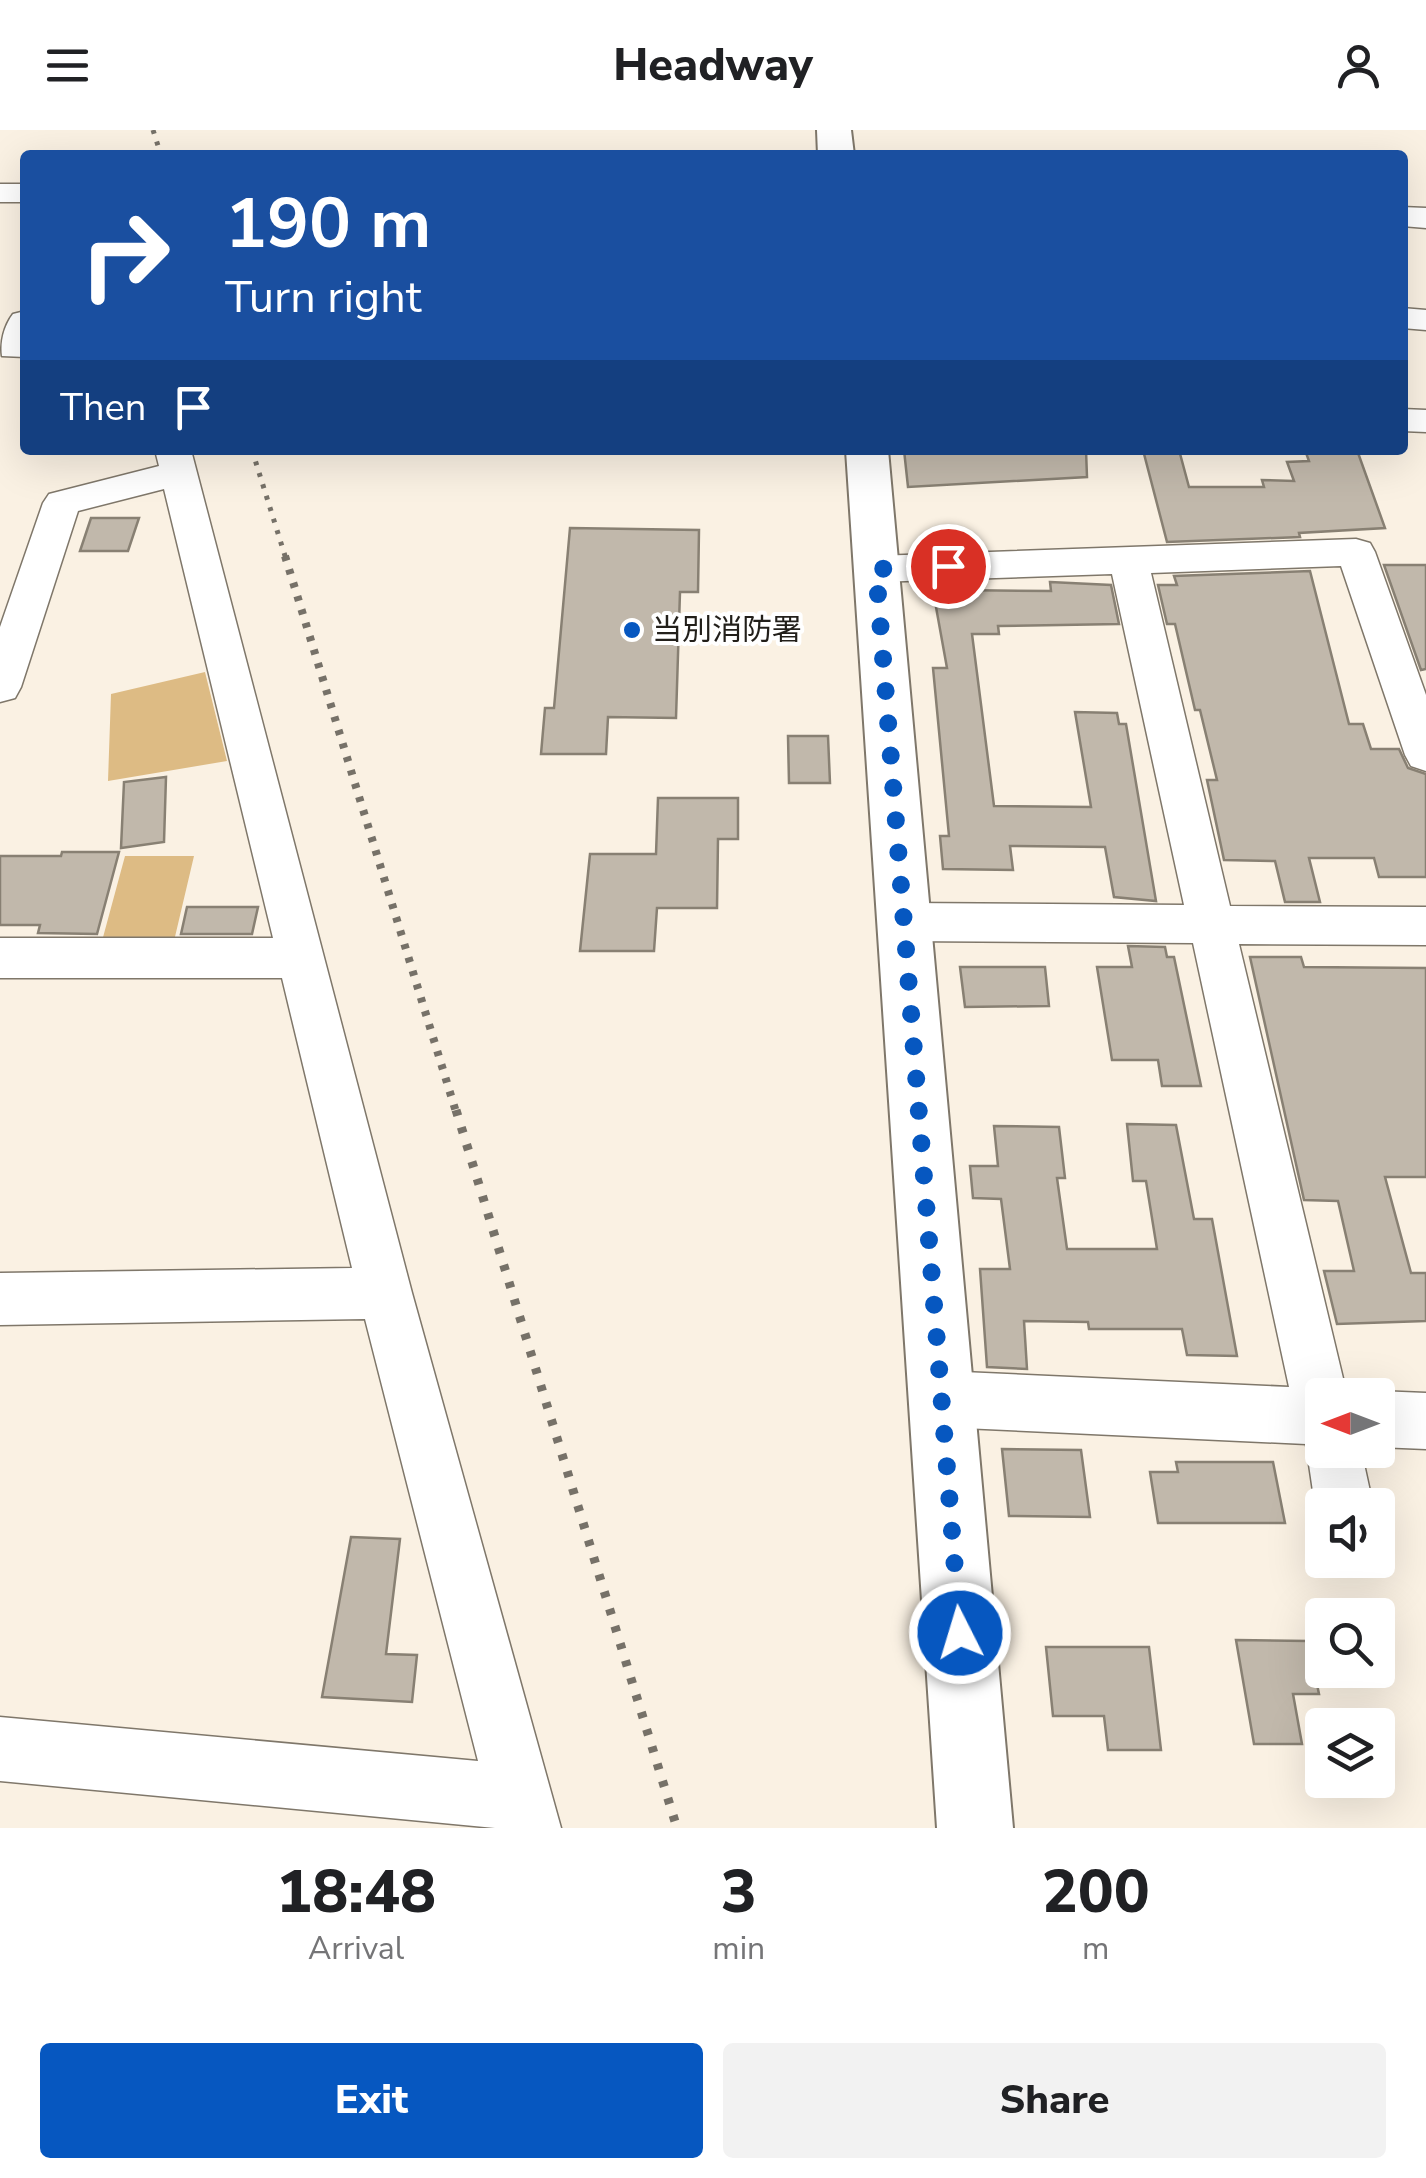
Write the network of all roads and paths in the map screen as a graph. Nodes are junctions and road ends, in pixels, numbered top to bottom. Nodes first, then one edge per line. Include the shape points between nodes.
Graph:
1 (866, 455) edge
2 (176, 461) edge
3 (1128, 558) junction
4 (876, 569) junction
5 (0, 687) edge
6 (1425, 751) edge
7 (904, 922) junction
8 (1214, 924) junction
9 (1426, 926) edge
10 (0, 958) edge
11 (301, 958) junction
12 (385, 1292) junction
13 (0, 1299) edge
14 (1315, 1378) edge
15 (941, 1399) junction
16 (1305, 1415) edge
17 (1395, 1420) edge
18 (1426, 1421) edge
19 (0, 1749) edge
20 (524, 1813) edge
21 (975, 1828) edge

1 - 4 main road
2 - 5 street via 62,504
2 - 11 street
3 - 4 street
3 - 6 street via 1356,552
3 - 8 street
4 - 7 main road
7 - 8 street
7 - 15 main road
8 - 9 street
8 - 14 street
10 - 11 street
11 - 12 street
12 - 13 street
12 - 20 street
15 - 16 street
15 - 21 main road
17 - 18 street
19 - 20 street

